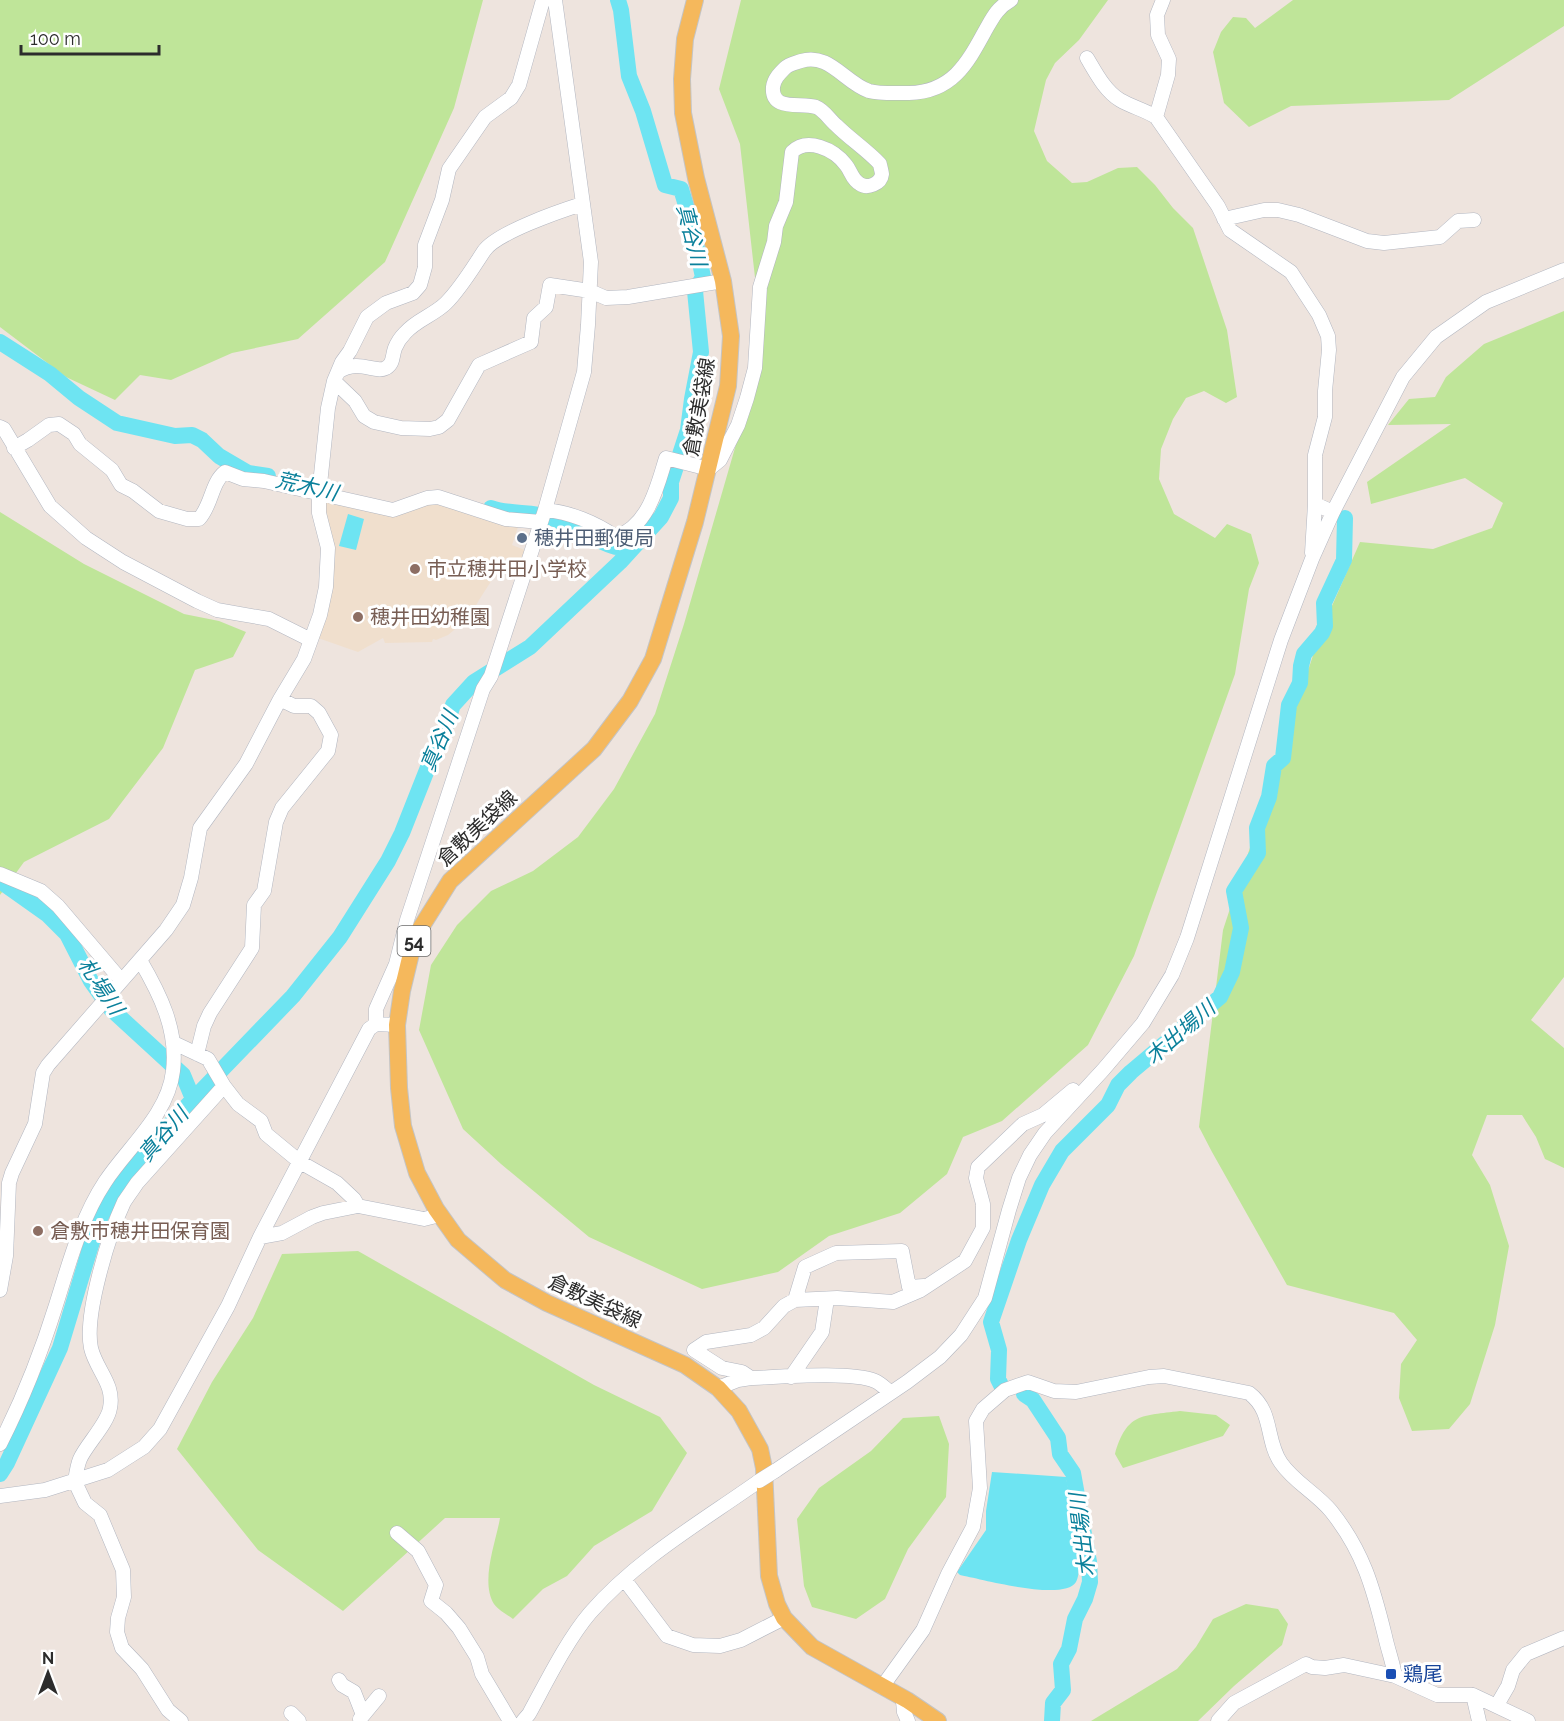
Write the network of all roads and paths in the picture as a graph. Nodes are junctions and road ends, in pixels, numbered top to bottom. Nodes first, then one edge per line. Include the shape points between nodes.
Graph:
1 (543, 0) edge
2 (555, 0) edge
3 (695, 0) edge
4 (1011, 0) edge
5 (1163, 0) edge
6 (1087, 58) dead end
7 (1156, 117) junction
8 (582, 204) junction
9 (1224, 219) junction
10 (1474, 220) dead end
11 (1564, 270) edge
12 (718, 282) junction
13 (590, 291) junction
14 (336, 377) junction
15 (0, 427) edge
16 (14, 448) junction
17 (703, 468) junction
18 (320, 490) junction
19 (1315, 504) junction
20 (1333, 512) junction
21 (543, 516) junction
22 (1312, 558) junction
23 (311, 640) junction
24 (280, 699) junction
25 (0, 874) edge
26 (140, 960) junction
27 (121, 980) junction
28 (376, 1024) junction
29 (397, 1025) junction
30 (174, 1043) junction
31 (1124, 1046) junction
32 (197, 1054) junction
33 (224, 1086) junction
34 (300, 1162) junction
35 (358, 1206) junction
36 (440, 1215) junction
37 (260, 1237) junction
38 (928, 1286) junction
39 (0, 1290) edge
40 (827, 1299) junction
41 (795, 1300) junction
42 (791, 1377) junction
43 (751, 1378) junction
44 (718, 1388) junction
45 (890, 1392) junction
46 (0, 1444) edge
47 (75, 1482) junction
48 (0, 1497) edge
49 (397, 1533) dead end
50 (624, 1578) junction
51 (784, 1618) junction
52 (1564, 1638) edge
53 (1395, 1676) junction
54 (339, 1680) dead end
55 (882, 1687) junction
56 (1473, 1695) junction
57 (379, 1696) dead end
58 (907, 1700) junction
59 (1497, 1706) junction
60 (361, 1718) edge
61 (506, 1719) edge
62 (181, 1721) edge
63 (524, 1721) edge
64 (908, 1721) edge
65 (938, 1721) edge
66 (1218, 1721) edge
67 (1479, 1721) edge
68 (1528, 1721) edge

1 - 14 street via 512,98 485,117 448,169 442,200 424,245 425,267 420,285 367,317
2 - 8 street
3 - 12 main road, 倉敷美袋線 / 54 via 685,39 683,113
4 - 17 street via 995,12 971,56 940,87 912,93 870,91 815,59 788,65 777,76 773,91 779,103 823,111 880,164 882,173 880,180 865,186 858,183 846,164 815,145 798,147 792,152 786,202 760,287 753,378 738,424 720,460
5 - 7 street via 1157,15 1158,35 1169,59
6 - 7 street via 1119,100
7 - 9 street
8 - 13 street via 591,262
8 - 14 street via 531,222 484,250 446,303 405,332 386,368 348,366
9 - 10 street via 1278,210 1367,241 1384,243 1440,237 1458,221
9 - 19 street via 1230,230 1291,272 1328,336 1325,417 1315,455
11 - 20 street via 1486,302 1436,337 1403,377
12 - 13 street via 628,297 606,298
12 - 17 main road, 倉敷美袋線 / 54 via 731,336 728,386
13 - 14 street via 550,285 546,307 534,318 531,342 479,365 448,420 439,427 401,428 374,422 364,416
13 - 21 street via 584,372
14 - 18 street via 328,408
15 - 16 street
16 - 18 street via 49,425 58,424 112,470 121,485 159,511 187,519 199,519 207,511 218,478 225,472 243,479
16 - 23 street via 50,506 86,538 123,562 217,610 269,619
17 - 21 street via 666,458 644,515 625,534 616,537 557,511
17 - 29 main road, 倉敷美袋線 / 54 via 695,522 652,659 635,690 594,749 450,881 415,937
18 - 21 street via 393,510 438,497 506,519
18 - 23 street via 319,513 328,548 326,588
19 - 20 street
19 - 22 street
20 - 22 street
21 - 28 street via 407,920 396,964 376,1009
22 - 31 street via 1281,640 1187,938 1161,996
23 - 24 street
24 - 26 street via 246,764 200,828 183,905
24 - 32 street via 294,706 311,706 332,735 328,751 282,808 276,822 264,891 254,905 252,948 210,1013
25 - 27 street via 41,891
26 - 27 street
26 - 30 street via 160,996
27 - 39 street via 43,1073 35,1124 9,1183 6,1256
28 - 29 street
28 - 34 street via 369,1029
29 - 36 main road, 倉敷美袋線 / 54 via 403,1126 417,1173
30 - 32 street
30 - 46 street via 171,1084 157,1115 92,1202 37,1361
31 - 38 street via 1061,1102 1023,1124 978,1167 982,1228 965,1261
31 - 45 street via 1045,1133 1030,1155 1009,1210 985,1298 972,1319 940,1357
32 - 33 street via 208,1059
33 - 34 street via 238,1104 261,1121 266,1134
33 - 47 street via 137,1183 118,1217 105,1256 89,1332 92,1351 109,1384 111,1410 80,1459
34 - 35 street via 337,1183
34 - 37 street
35 - 36 street via 424,1219
35 - 37 street via 323,1213 282,1233
36 - 44 main road, 倉敷美袋線 / 54 via 458,1240 505,1280 685,1365
37 - 47 street via 228,1306 160,1429 144,1447 108,1470
38 - 40 street via 893,1302
38 - 41 street via 909,1287 902,1251 836,1253 805,1267
40 - 41 street
40 - 42 street via 822,1332
41 - 43 street via 751,1335 706,1342 694,1350 722,1368
42 - 43 street
42 - 45 street via 864,1378 876,1381
43 - 44 street
44 - 51 main road, 倉敷美袋線 / 54 via 739,1411 760,1449 769,1576
45 - 50 street, bridge
47 - 48 street
47 - 62 street via 85,1503 100,1515 123,1570 124,1597 117,1632 122,1648 142,1669 168,1710
49 - 61 street via 418,1551 436,1585 432,1601 459,1628
50 - 51 street via 668,1636 693,1645 720,1646 741,1640
50 - 63 street via 589,1614
51 - 55 main road, 倉敷美袋線 / 54 via 812,1647
52 - 59 street via 1526,1654 1513,1670
53 - 55 street via 1373,1585 1351,1538 1320,1498 1280,1462 1259,1400 1249,1393 1164,1376 1076,1392 1054,1391 1028,1382 1005,1390 983,1409 976,1421 980,1488 973,1527 923,1630
53 - 56 street via 1437,1695
53 - 66 street via 1344,1665 1325,1668 1306,1664 1234,1703
54 - 60 street via 354,1692
55 - 58 main road, 倉敷美袋線 / 54
56 - 59 street
56 - 67 street
57 - 60 street
58 - 64 street via 903,1701 903,1712
58 - 65 main road, 倉敷美袋線 / 54
59 - 68 street

